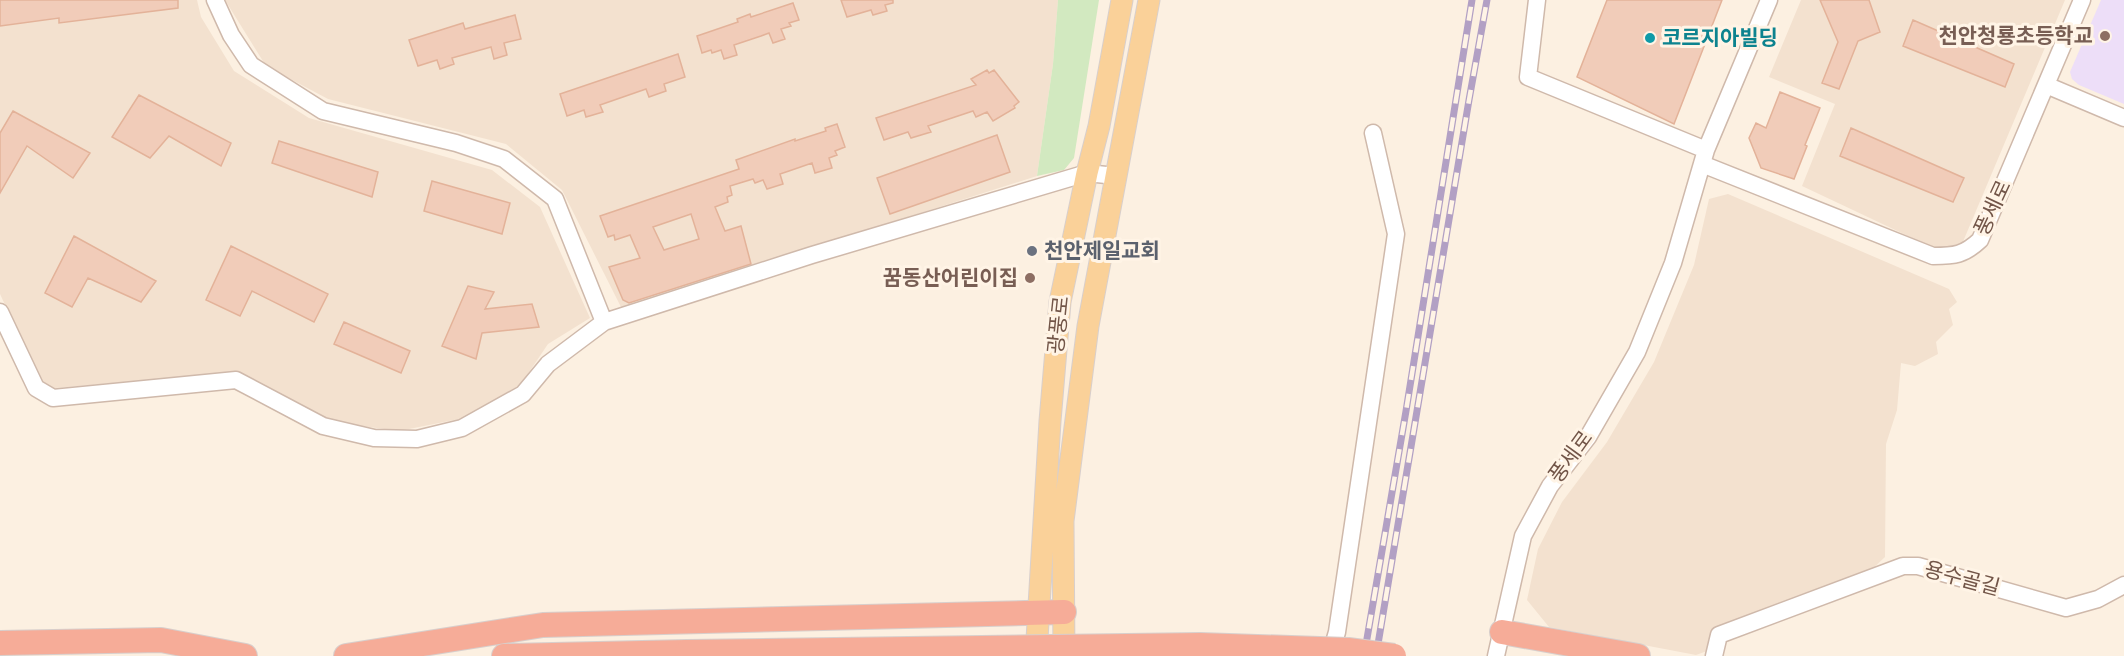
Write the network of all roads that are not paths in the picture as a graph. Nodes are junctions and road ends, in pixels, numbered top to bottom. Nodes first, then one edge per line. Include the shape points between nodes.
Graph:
1 (215, 0) edge
2 (1122, 0) edge
3 (1149, 0) edge
4 (1537, 0) edge
5 (1769, 0) edge
6 (2082, 0) edge
7 (2046, 85) junction
8 (2124, 118) edge
9 (1373, 133) dead end
10 (1704, 157) junction
11 (1087, 173) junction
12 (1116, 176) junction
13 (0, 312) edge
14 (604, 322) junction
15 (2124, 585) edge
16 (1064, 612) junction
17 (1038, 613) junction
18 (1502, 632) junction
19 (0, 643) edge
20 (245, 656) edge
21 (346, 656) edge
22 (504, 656) edge
23 (1036, 656) edge
24 (1064, 656) edge
25 (1330, 656) edge
26 (1394, 656) edge
27 (1496, 656) edge
28 (1638, 656) edge
29 (1714, 656) edge

1 - 14 street via 251,65 323,111 456,143 504,159 555,199
2 - 11 main road, 광풍로
3 - 12 main road, 광풍로
4 - 10 street via 1528,77
5 - 10 street, 풍세로
6 - 7 street, 풍세로
7 - 8 street
7 - 10 street, 풍세로 via 1980,240 1968,251 1952,256 1934,256
9 - 25 street via 1396,234 1337,632
10 - 18 street, 풍세로 via 1673,264 1637,352 1588,437 1550,486 1523,536
11 - 12 street
11 - 14 street
11 - 17 main road, 광풍로 via 1060,302
12 - 16 main road, 광풍로 via 1088,326 1063,521
13 - 14 street via 36,388 53,398 236,380 322,426 374,438 417,439 462,428 523,394 548,364
15 - 29 street, 용수골길 via 2098,599 2066,608 1918,566 1903,566 1719,635
16 - 17 highway
16 - 24 main road, 광풍로
17 - 21 highway via 543,625
17 - 23 main road, 광풍로
18 - 27 street, 풍세로
18 - 28 highway
19 - 20 highway via 161,640
22 - 26 highway, bridge via 1200,645 1348,650

